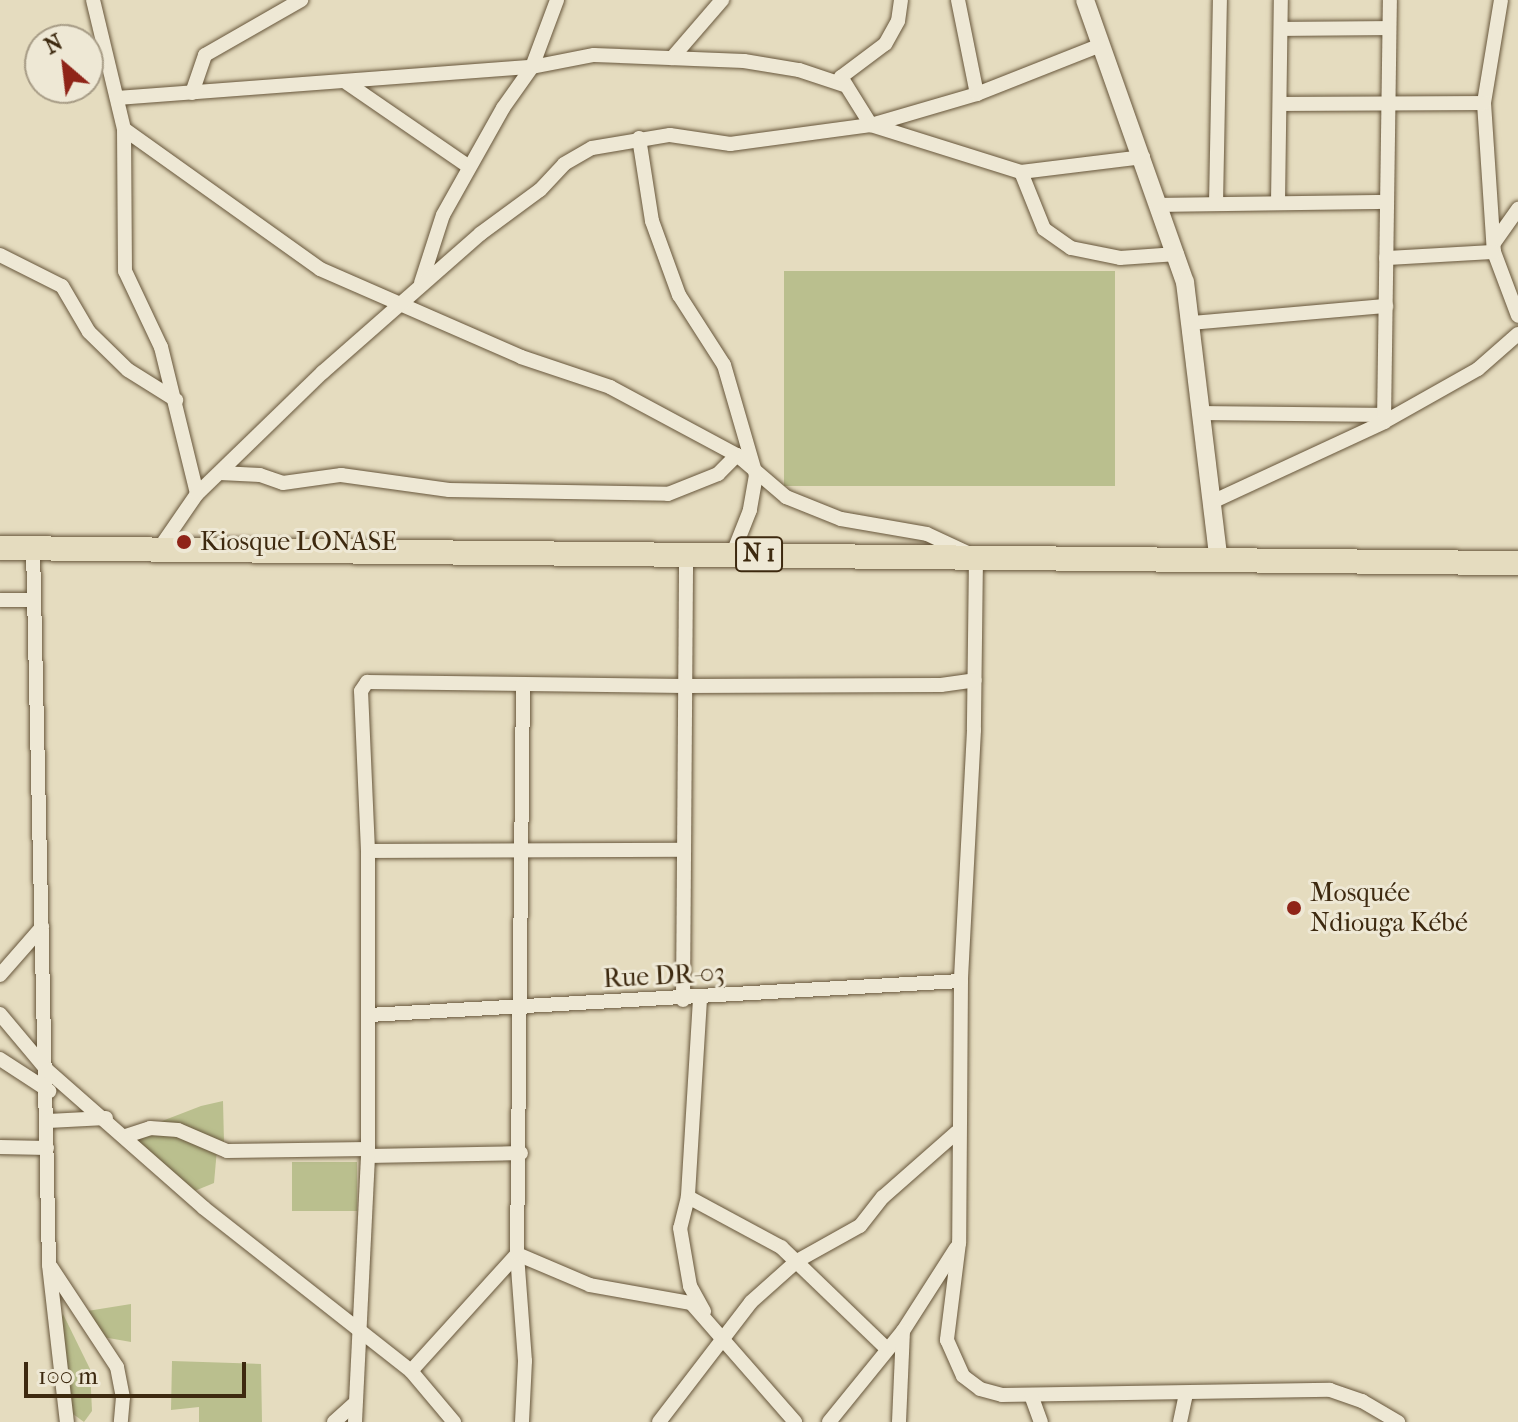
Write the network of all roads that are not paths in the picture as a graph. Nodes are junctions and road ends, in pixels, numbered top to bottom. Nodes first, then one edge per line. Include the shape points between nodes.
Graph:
1 (93, 0) edge
2 (301, 0) edge
3 (557, 0) edge
4 (722, 0) edge
5 (901, 0) edge
6 (958, 0) edge
7 (1085, 0) edge
8 (1220, 0) edge
9 (1281, 0) edge
10 (1390, 0) edge
11 (1501, 0) edge
12 (1389, 28) junction
13 (1281, 29) junction
14 (1101, 45) junction
15 (672, 58) junction
16 (532, 67) junction
17 (347, 83) junction
18 (844, 85) junction
19 (192, 93) junction
20 (977, 94) junction
21 (117, 98) junction
22 (1389, 103) junction
23 (1484, 103) junction
24 (1280, 104) junction
25 (871, 125) junction
26 (124, 129) junction
27 (639, 138) junction
28 (1143, 157) junction
29 (469, 167) junction
30 (1021, 172) junction
31 (1387, 202) junction
32 (1278, 203) junction
33 (1216, 204) junction
34 (1161, 205) junction
35 (1517, 213) edge
36 (1494, 248) junction
37 (1177, 254) junction
38 (0, 255) edge
39 (1386, 258) junction
40 (421, 284) junction
41 (400, 302) junction
42 (1386, 306) junction
43 (1518, 316) edge
44 (1191, 323) junction
45 (1518, 334) edge
46 (176, 400) junction
47 (1204, 413) junction
48 (1384, 418) junction
49 (737, 455) junction
50 (220, 473) junction
51 (756, 475) junction
52 (197, 494) junction
53 (1212, 502) junction
54 (0, 548) edge
55 (33, 548) junction
56 (159, 549) junction
57 (686, 553) junction
58 (733, 553) junction
59 (976, 557) junction
60 (1219, 561) junction
61 (1518, 563) edge
62 (0, 600) edge
63 (34, 600) junction
64 (975, 680) junction
65 (523, 684) junction
66 (685, 686) junction
67 (684, 850) junction
68 (368, 851) junction
69 (523, 851) junction
70 (42, 927) junction
71 (0, 975) edge
72 (961, 981) junction
73 (700, 999) junction
74 (683, 1000) junction
75 (522, 1007) junction
76 (0, 1014) edge
77 (369, 1015) junction
78 (0, 1059) edge
79 (47, 1070) junction
80 (49, 1091) junction
81 (106, 1118) junction
82 (48, 1121) junction
83 (957, 1132) junction
84 (126, 1136) junction
85 (0, 1147) edge
86 (47, 1148) junction
87 (368, 1153) junction
88 (521, 1153) junction
89 (688, 1197) junction
90 (959, 1243) junction
91 (517, 1254) junction
92 (797, 1261) junction
93 (49, 1265) junction
94 (708, 1318) junction
95 (356, 1323) junction
96 (903, 1331) junction
97 (724, 1336) junction
98 (887, 1349) junction
99 (411, 1371) junction
100 (1186, 1394) junction
101 (1031, 1395) junction
102 (355, 1403) junction
103 (67, 1422) edge
104 (121, 1422) edge
105 (334, 1422) edge
106 (355, 1422) edge
107 (454, 1422) edge
108 (522, 1422) edge
109 (659, 1422) edge
110 (795, 1422) edge
111 (829, 1422) edge
112 (899, 1422) edge
113 (1041, 1422) edge
114 (1180, 1422) edge
115 (1398, 1422) edge

1 - 21 street
2 - 19 street via 205,55
3 - 16 street
4 - 15 street
5 - 18 street via 898,21 885,44 846,68
6 - 20 street
7 - 14 main road
8 - 33 street
9 - 13 street
10 - 12 street
11 - 23 street
12 - 13 street
12 - 22 street
13 - 24 street
14 - 20 street
14 - 28 main road
15 - 16 street via 594,55
15 - 18 street via 785,67
16 - 17 street
16 - 29 street
17 - 19 street
17 - 29 street
18 - 25 street
19 - 21 street
20 - 25 street
21 - 26 street
22 - 23 street
22 - 24 street
22 - 31 street
23 - 36 street
24 - 32 street
25 - 27 street via 730,144 670,135
25 - 30 street
26 - 41 street via 320,269
26 - 46 street via 125,271 161,347
27 - 40 street via 592,148 564,164 540,190
27 - 51 street via 652,221 679,295 724,365
28 - 30 street
28 - 34 main road
29 - 40 street via 443,215
30 - 37 street via 1044,229 1071,248 1120,258
31 - 32 street
31 - 39 street
32 - 33 street
33 - 34 street
34 - 37 main road
35 - 36 street
36 - 39 street
36 - 43 street
37 - 44 main road
38 - 46 street via 62,286 89,332 128,370
39 - 42 street
40 - 41 street
41 - 49 street via 521,357 610,387
41 - 50 street
42 - 44 street
42 - 48 street
44 - 47 main road
45 - 48 street via 1478,369
46 - 52 street
47 - 48 street
47 - 53 main road
48 - 53 street
49 - 50 street via 718,474 668,494 449,490 341,475 283,483 260,475
49 - 51 street
50 - 52 street
51 - 58 street via 750,510
51 - 59 street via 786,497 841,519 927,534
52 - 56 street
53 - 60 main road
54 - 55 highway, N 1
55 - 56 highway, N 1
55 - 63 street
56 - 57 highway, N 1
57 - 58 highway, N 1
57 - 66 street
58 - 59 highway, N 1
59 - 60 highway, N 1
59 - 64 street
60 - 61 highway, N 1
62 - 63 street
63 - 70 street
64 - 66 street via 941,685
64 - 72 street
65 - 66 street
65 - 68 street via 367,682 361,691
65 - 69 street
66 - 67 street
67 - 69 street
67 - 74 street
68 - 69 street
68 - 77 street
69 - 75 street
70 - 71 street
70 - 79 street
72 - 73 street, Rue DR-03
72 - 83 street
73 - 74 street, Rue DR-03
73 - 89 street
74 - 75 street, Rue DR-03
75 - 77 street, Rue DR-03
75 - 88 street
76 - 79 street
77 - 87 street
78 - 80 street
79 - 80 street
79 - 81 street
80 - 82 street
81 - 82 street
81 - 84 street
82 - 86 street
83 - 90 street
83 - 92 street via 883,1197 860,1226
84 - 87 street via 150,1128 178,1130 227,1151
84 - 95 street via 204,1208
85 - 86 street
86 - 93 street
87 - 88 street
87 - 95 street
88 - 91 street
89 - 92 street via 751,1229
89 - 94 street via 680,1228 683,1257 690,1286
90 - 96 street
90 - 101 street via 947,1340 963,1376 980,1389
91 - 94 street via 590,1285 691,1303
91 - 99 street
91 - 108 street via 525,1361
92 - 97 street via 751,1302
92 - 98 street
93 - 103 street
93 - 104 street via 117,1367
94 - 97 street
95 - 99 street
95 - 102 street
96 - 98 street
96 - 112 street
97 - 109 street
97 - 110 street
98 - 111 street
99 - 107 street
100 - 101 street
100 - 114 street
100 - 115 street via 1330,1390 1355,1397
101 - 113 street
102 - 105 street
102 - 106 street

